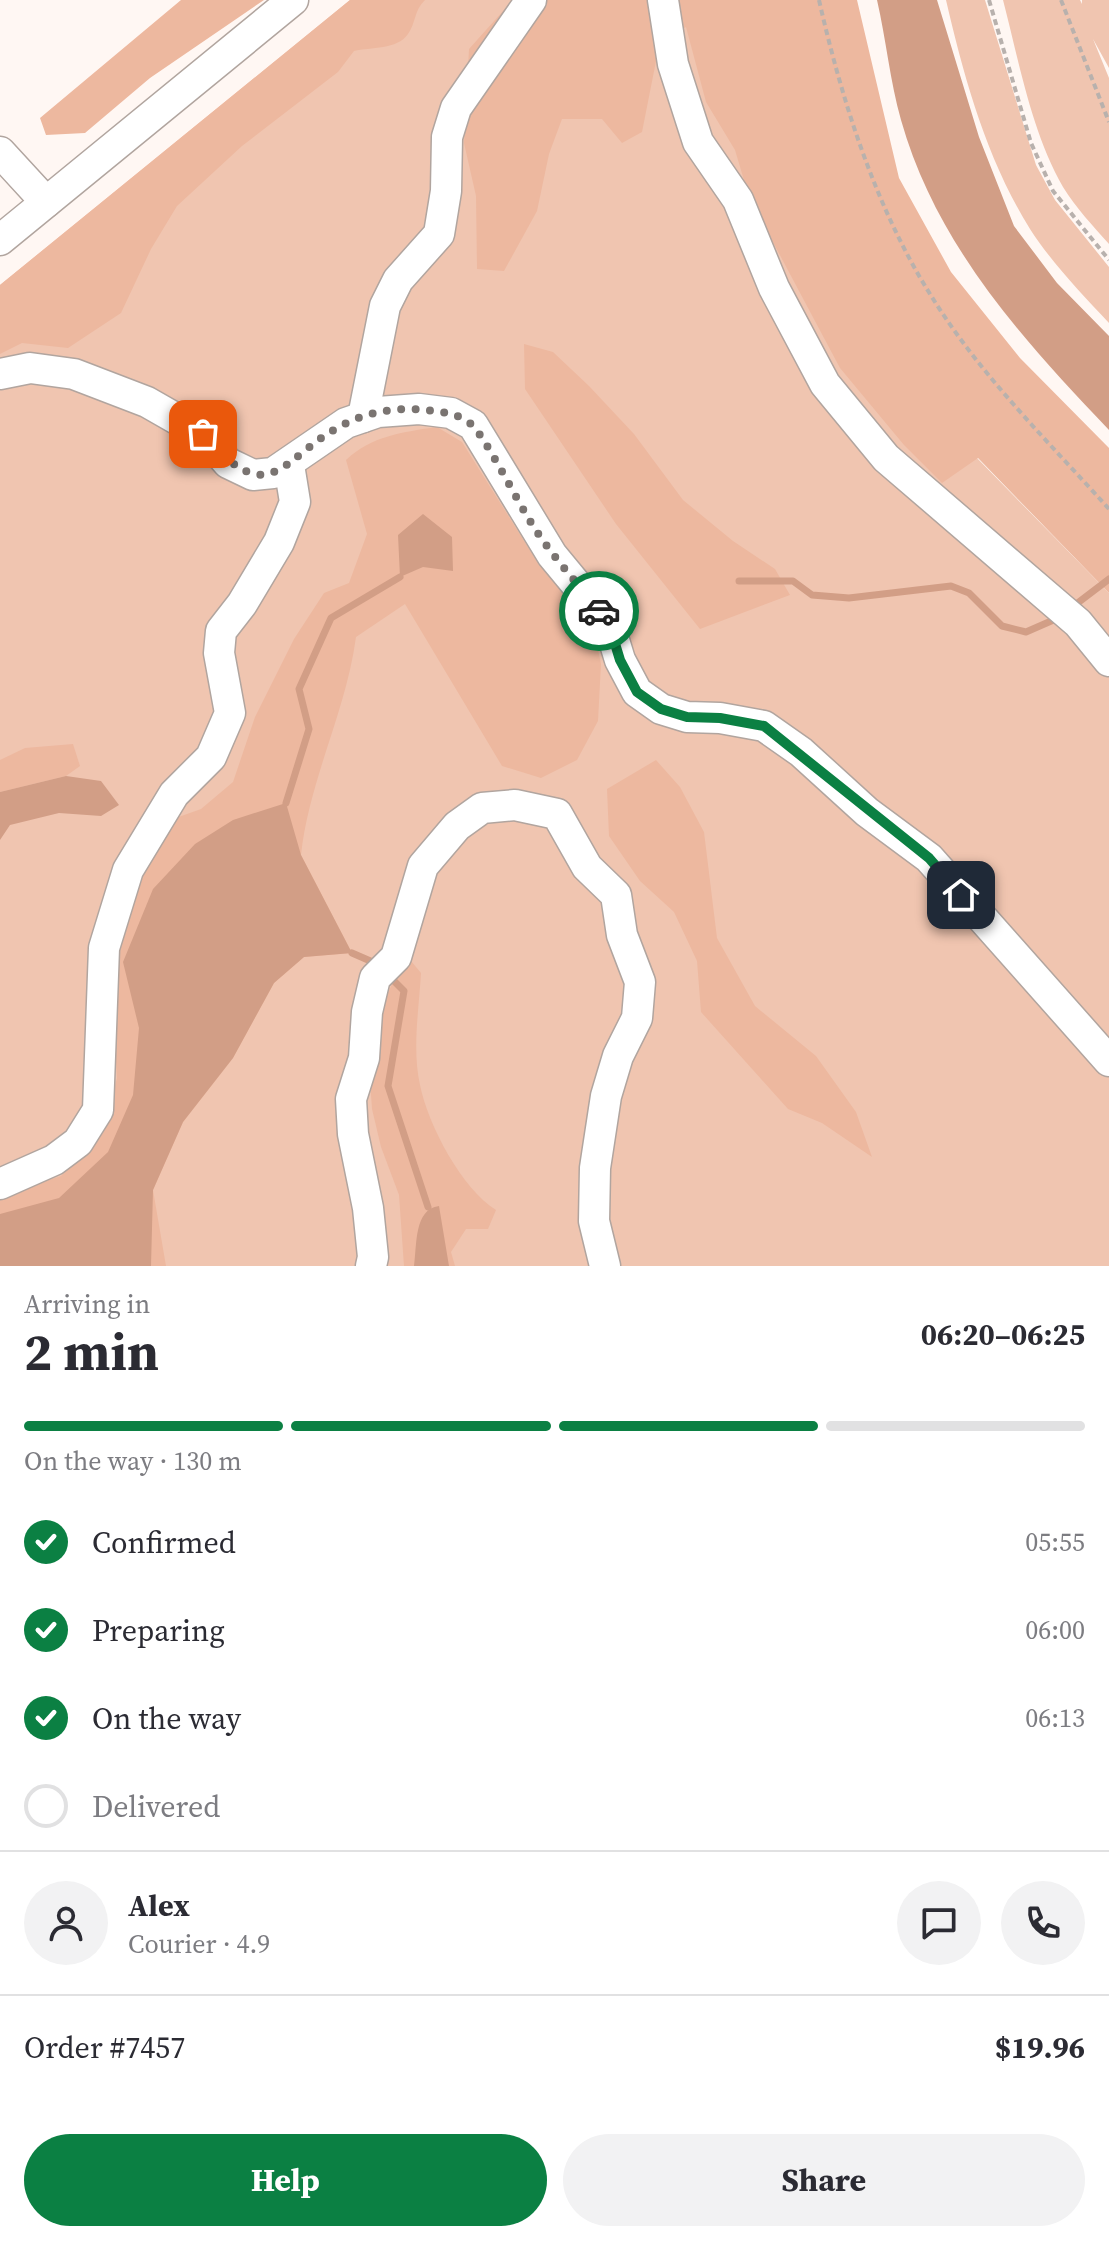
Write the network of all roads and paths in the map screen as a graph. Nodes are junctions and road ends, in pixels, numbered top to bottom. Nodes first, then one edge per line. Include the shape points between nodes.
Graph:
1 (293, 0) edge
2 (531, 0) edge
3 (663, 0) edge
4 (819, 0) edge
5 (989, 0) edge
6 (1061, 0) edge
7 (1109, 122) edge
8 (0, 152) edge
9 (46, 202) junction
10 (0, 240) edge
11 (1109, 260) edge
12 (0, 374) edge
13 (363, 417) junction
14 (289, 465) junction
15 (1109, 509) edge
16 (1109, 661) edge
17 (1109, 1061) edge
18 (0, 1184) edge
19 (371, 1266) edge
20 (605, 1266) edge

1 - 9 street
2 - 13 street via 456,108 447,137 439,234 398,280 385,306
3 - 16 street via 673,64 698,142 738,200 774,288 825,384 886,458 1078,623
4 - 15 path via 836,75 882,199 930,294 986,373
5 - 11 path via 1031,143 1053,191
6 - 7 path
8 - 9 street
9 - 10 street
12 - 14 street via 30,368 74,374 147,402 203,434 228,463 253,475
13 - 14 street via 346,423
13 - 17 street via 419,409 451,413 473,425 552,555 609,624 637,692 661,709 687,717 764,726 801,752 867,812 929,858
14 - 18 street via 295,502 279,542 221,631 219,653 230,713 211,757 174,794 128,870 104,948 98,1110 78,1142
19 - 20 street via 351,1099 364,1058 375,978 396,957 423,866 457,826 482,808 515,805 557,814 587,867 616,895 622,935 640,982 637,1018 606,1096 595,1168 594,1221

